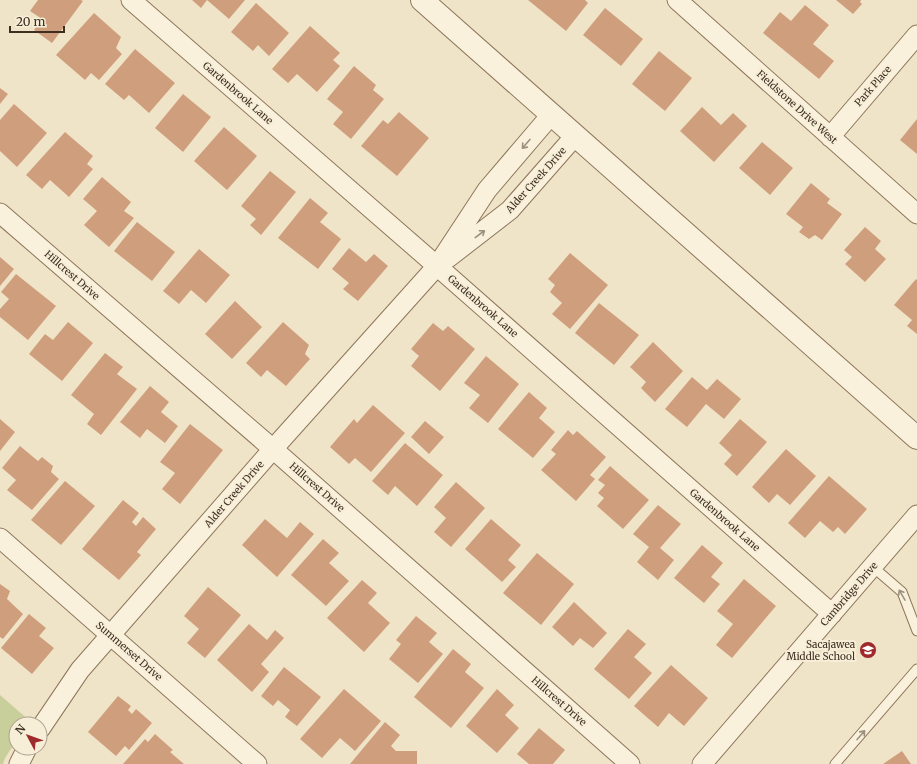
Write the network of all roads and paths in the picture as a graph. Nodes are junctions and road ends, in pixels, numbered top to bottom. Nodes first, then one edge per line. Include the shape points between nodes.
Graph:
1 (131, 0) edge
2 (422, 0) edge
3 (677, 0) edge
4 (917, 35) edge
5 (551, 115) junction
6 (575, 136) junction
7 (830, 137) junction
8 (0, 213) edge
9 (917, 214) edge
10 (437, 266) junction
11 (917, 438) edge
12 (274, 449) junction
13 (917, 516) edge
14 (0, 538) edge
15 (873, 567) junction
16 (832, 614) junction
17 (917, 631) edge
18 (111, 634) junction
19 (917, 669) edge
20 (48, 717) edge
21 (257, 764) edge
22 (630, 764) edge
23 (702, 764) edge
24 (835, 764) edge

1 - 10 street, Gardenbrook Lane
2 - 5 street
3 - 7 street, Fieldstone Drive West
4 - 7 street, Park Place
5 - 6 street
5 -> 10 street, Alder Creek Drive via 487,190
10 -> 6 street, Alder Creek Drive via 510,210
6 - 11 street
7 - 9 street, Fieldstone Drive West
8 - 12 street, Hillcrest Drive
10 - 12 street, Alder Creek Drive
10 - 16 street, Gardenbrook Lane
12 - 18 street, Alder Creek Drive
12 - 22 street, Hillcrest Drive
13 - 15 street, Cambridge Drive
14 - 18 street, Summerset Drive
15 - 16 street, Cambridge Drive
17 -> 15 lane via 902,592
16 - 23 street, Cambridge Drive
18 - 20 street, Alder Creek Drive via 80,670
18 - 21 street, Summerset Drive
24 -> 19 lane

